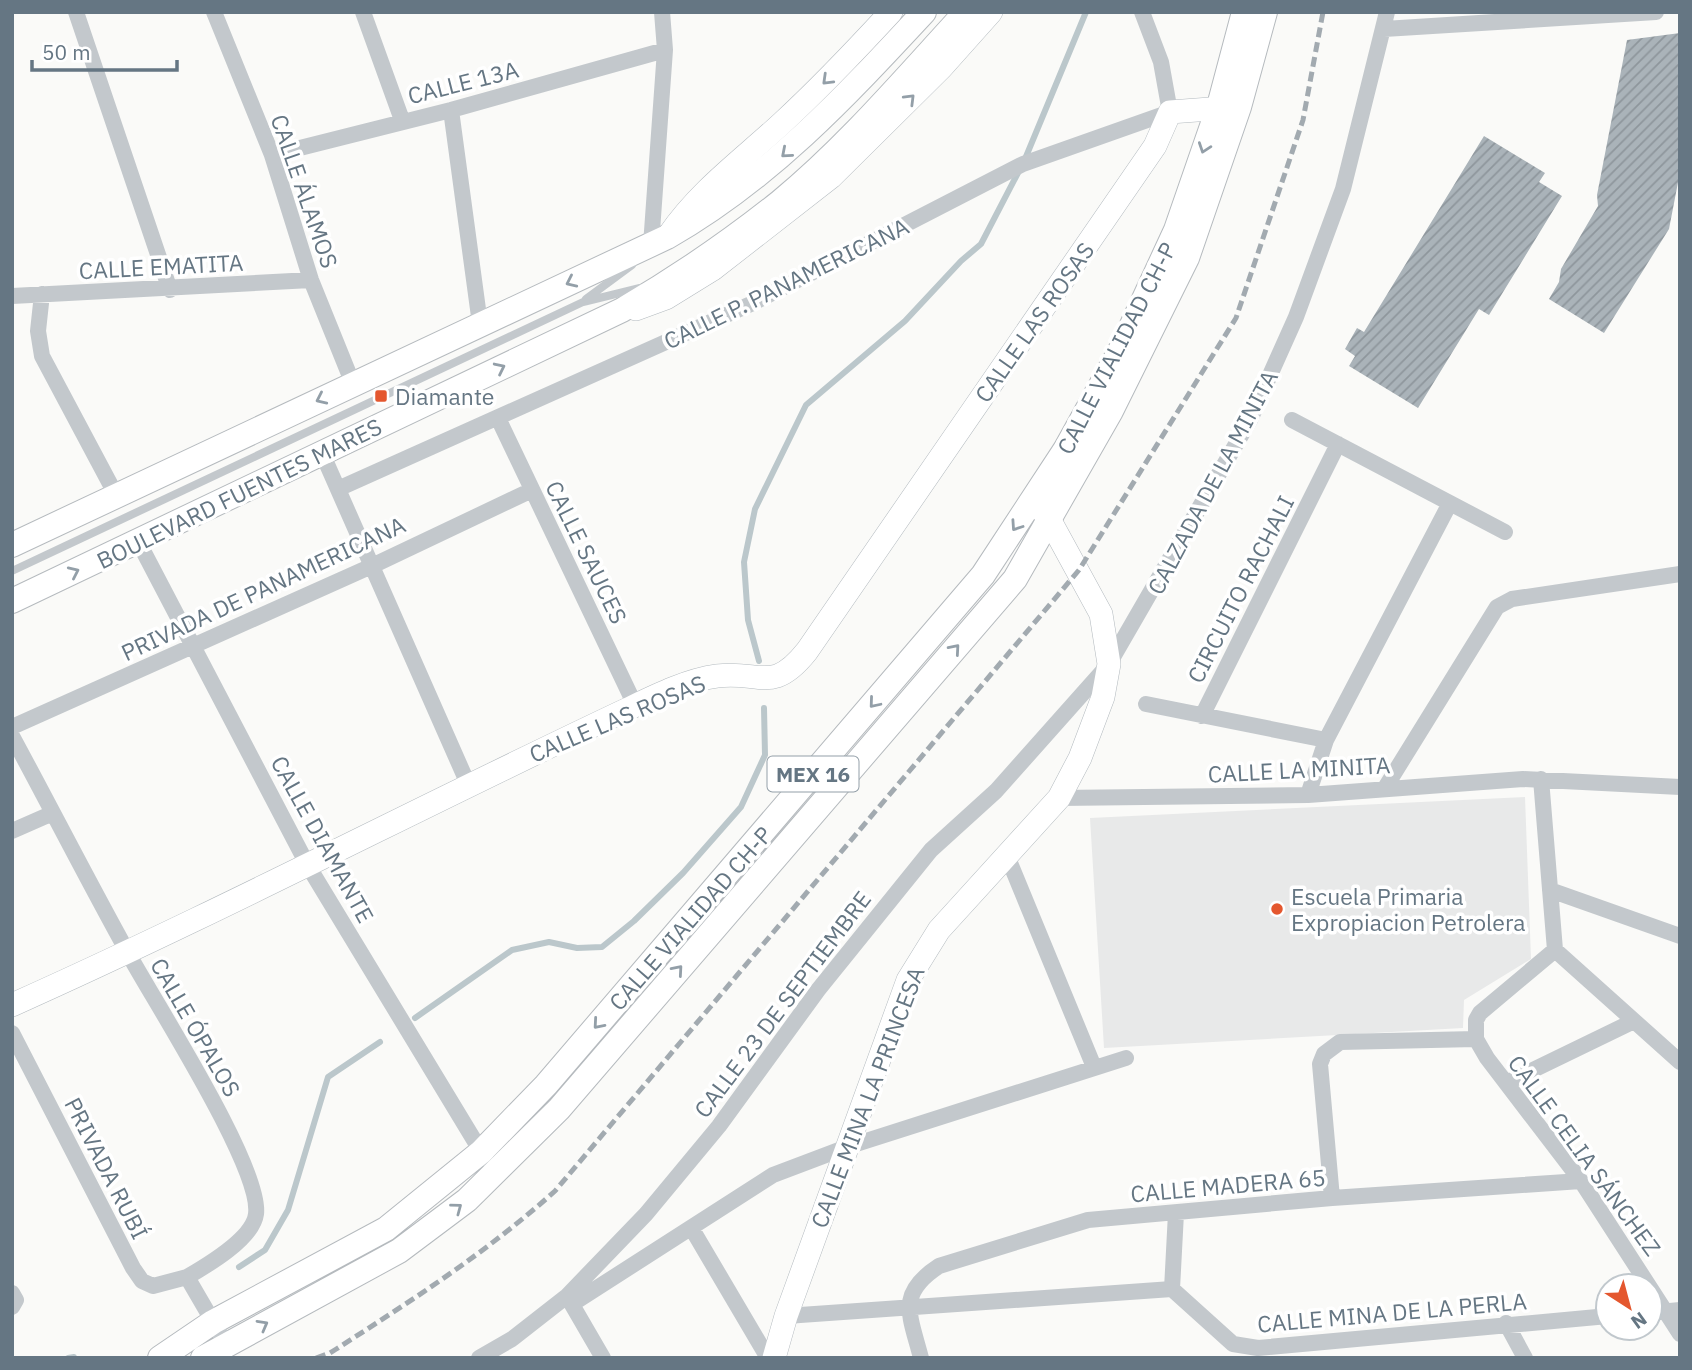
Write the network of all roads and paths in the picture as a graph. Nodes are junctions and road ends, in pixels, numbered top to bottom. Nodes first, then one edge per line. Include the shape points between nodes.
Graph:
1 (76, 12) edge
2 (215, 12) edge
3 (363, 12) edge
4 (662, 12) edge
5 (891, 12) edge
6 (924, 12) edge
7 (966, 12) edge
8 (991, 12) edge
9 (1142, 12) edge
10 (1244, 12) edge
11 (1265, 12) edge
12 (1656, 12) edge
13 (1386, 20) edge
14 (665, 50) junction
15 (1229, 106) junction
16 (451, 110) junction
17 (1170, 112) junction
18 (402, 120) junction
19 (272, 155) junction
20 (659, 241) junction
21 (674, 280) junction
22 (311, 281) junction
23 (170, 290) junction
24 (42, 294) junction
25 (12, 296) edge
26 (583, 302) junction
27 (622, 310) junction
28 (480, 324) junction
29 (352, 384) junction
30 (498, 418) junction
31 (1292, 420) dead end
32 (1338, 444) junction
33 (322, 453) junction
34 (340, 488) junction
35 (532, 490) junction
36 (116, 495) junction
37 (1450, 503) junction
38 (1040, 509) junction
39 (1504, 532) dead end
40 (138, 541) junction
41 (12, 545) edge
42 (374, 565) junction
43 (12, 571) edge
44 (1680, 574) edge
45 (12, 601) edge
46 (194, 645) junction
47 (1109, 664) junction
48 (1146, 704) dead end
49 (635, 705) junction
50 (1202, 716) junction
51 (12, 727) edge
52 (12, 736) edge
53 (1326, 740) junction
54 (1541, 779) junction
55 (468, 784) junction
56 (1680, 787) edge
57 (1385, 788) junction
58 (1308, 796) junction
59 (1059, 798) junction
60 (53, 813) junction
61 (12, 831) edge
62 (1008, 858) junction
63 (307, 864) junction
64 (1550, 890) junction
65 (1680, 936) edge
66 (1555, 950) junction
67 (128, 953) junction
68 (12, 1005) edge
69 (1634, 1021) junction
70 (12, 1033) edge
71 (1476, 1039) junction
72 (1677, 1055) edge
73 (1126, 1058) dead end
74 (1094, 1066) junction
75 (1506, 1083) junction
76 (847, 1147) junction
77 (481, 1152) junction
78 (494, 1173) junction
79 (1581, 1181) junction
80 (1332, 1198) junction
81 (1176, 1213) junction
82 (692, 1229) junction
83 (187, 1278) junction
84 (1172, 1289) junction
85 (570, 1300) junction
86 (908, 1307) junction
87 (1674, 1311) edge
88 (786, 1316) junction
89 (1594, 1317) edge
90 (213, 1322) junction
91 (1506, 1323) junction
92 (1680, 1334) edge
93 (226, 1344) junction
94 (160, 1358) edge
95 (203, 1358) edge
96 (479, 1358) edge
97 (603, 1358) edge
98 (771, 1358) edge
99 (921, 1358) edge
100 (1524, 1358) edge

1 - 23 street
2 - 19 street, CALLE ÁLAMOS
3 - 18 street
4 - 14 street
5 -> 20 street via 791,114 705,190
6 -> 20 main road via 788,152 734,195
7 - 21 main road, BOULEVARD FUENTES MARES via 867,120 781,200
27 -> 8 street via 650,305 685,288 831,177
9 - 17 street via 1161,62
10 - 15 main road, CALLE VIALIDAD CH-P / MEX 16
11 - 15 main road, CALLE VIALIDAD CH-P / MEX 16
12 - 13 street
13 - 47 street, CALZADA DE LA MINITA via 1343,189 1296,317 1250,420
14 - 16 street, CALLE 13A
14 - 20 street
15 - 17 street, CALLE P. PANAMERICANA
15 - 38 main road, CALLE VIALIDAD CH-P / MEX 16 via 1177,230 1120,351 1065,450
16 - 18 street, CALLE 13A
16 - 28 street
17 - 30 street, CALLE P. PANAMERICANA via 1023,164 753,303
17 - 49 street, CALLE LAS ROSAS via 1155,146 802,657 773,678 717,676
18 - 19 street, CALLE 13A
19 - 22 street, CALLE ÁLAMOS
20 - 26 lane
20 -> 28 main road
21 - 26 lane
21 - 27 main road, BOULEVARD FUENTES MARES
22 - 23 street, CALLE EMATITA
22 - 29 street, CALLE ÁLAMOS
23 - 24 street, CALLE EMATITA
24 - 25 street, CALLE EMATITA
24 - 36 street via 38,331 42,356
26 - 43 lane
33 -> 27 main road, BOULEVARD FUENTES MARES
28 - 29 main road
29 -> 36 main road
30 - 34 street, CALLE P. PANAMERICANA
30 - 35 street, CALLE SAUCES
31 - 32 street
32 - 37 street
32 - 50 street, CIRCUITO RACHALI
33 - 34 street
33 - 40 main road, BOULEVARD FUENTES MARES
34 - 42 street
35 - 42 street, PRIVADA DE PANAMERICANA
35 - 49 street, CALLE SAUCES
36 - 41 main road
37 - 39 street
37 - 53 street
38 - 47 street, CALZADA DE LA MINITA via 1097,603
38 -> 77 main road, CALLE VIALIDAD CH-P / MEX 16 via 546,1085
78 -> 38 main road, CALLE VIALIDAD CH-P / MEX 16 via 559,1109 1015,579
45 -> 40 main road, BOULEVARD FUENTES MARES
40 - 46 street, CALLE DIAMANTE
42 - 46 street, PRIVADA DE PANAMERICANA
42 - 55 street
44 - 57 street via 1512,599 1497,607
46 - 51 street, PRIVADA DE PANAMERICANA
46 - 63 street, CALLE DIAMANTE
47 - 59 street, CALZADA DE LA MINITA via 1103,697
47 - 85 street, CALLE 23 DE SEPTIEMBRE via 996,790 931,850 818,990 719,1126
48 - 50 street
49 - 55 street, CALLE LAS ROSAS
50 - 53 street, CIRCUITO RACHALI
52 - 60 street, CALLE ÓPALOS
53 - 58 street
54 - 56 street, CALLE LA MINITA
54 - 57 street, CALLE LA MINITA
54 - 64 street
55 - 63 street, CALLE LAS ROSAS
57 - 58 street, CALLE LA MINITA
58 - 59 street, CALLE LA MINITA
59 - 62 street, CALLE MINA LA PRINCESA
60 - 61 street
60 - 67 street, CALLE ÓPALOS
62 - 74 street
62 - 76 street, CALLE MINA LA PRINCESA via 939,930 920,958
63 - 67 street, CALLE LAS ROSAS
63 - 77 street, CALLE DIAMANTE
64 - 65 street
64 - 66 street
66 - 69 street
66 - 71 street via 1480,1013
67 - 68 street, CALLE LAS ROSAS
67 - 83 street, CALLE ÓPALOS via 219,1111 256,1200 257,1215 245,1236
69 - 72 street
69 - 75 street
70 - 83 street, PRIVADA RUBÍ via 142,1281 153,1286
71 - 75 street, CALLE CELIA SÁNCHEZ
71 - 80 street via 1340,1042 1324,1054 1320,1064
73 - 74 street
74 - 76 street
75 - 79 street, CALLE CELIA SÁNCHEZ
76 - 82 street via 773,1175
76 - 88 street, CALLE MINA LA PRINCESA
77 - 78 street, CALLE DIAMANTE
77 - 90 main road, CALLE VIALIDAD CH-P / MEX 16 via 386,1229
93 -> 78 main road, CALLE VIALIDAD CH-P / MEX 16 via 399,1251 467,1200
79 - 80 street, CALLE MADERA 65
79 - 87 street, CALLE CELIA SÁNCHEZ
80 - 81 street, CALLE MADERA 65
81 - 84 street
81 - 86 street, CALLE MADERA 65 via 1088,1220 939,1266 912,1288
82 - 85 street
82 - 98 street
83 - 90 street
84 - 86 street
84 - 91 street, CALLE MINA DE LA PERLA via 1233,1344 1245,1348
85 - 96 street, CALLE 23 DE SEPTIEMBRE
85 - 97 street
86 - 88 street
86 - 99 street
87 - 92 street, CALLE CELIA SÁNCHEZ
88 - 98 street, CALLE MINA LA PRINCESA
89 - 91 street, CALLE MINA DE LA PERLA
90 - 93 street
90 - 94 main road, CALLE VIALIDAD CH-P / MEX 16
91 - 100 street
93 - 95 main road, CALLE VIALIDAD CH-P / MEX 16

